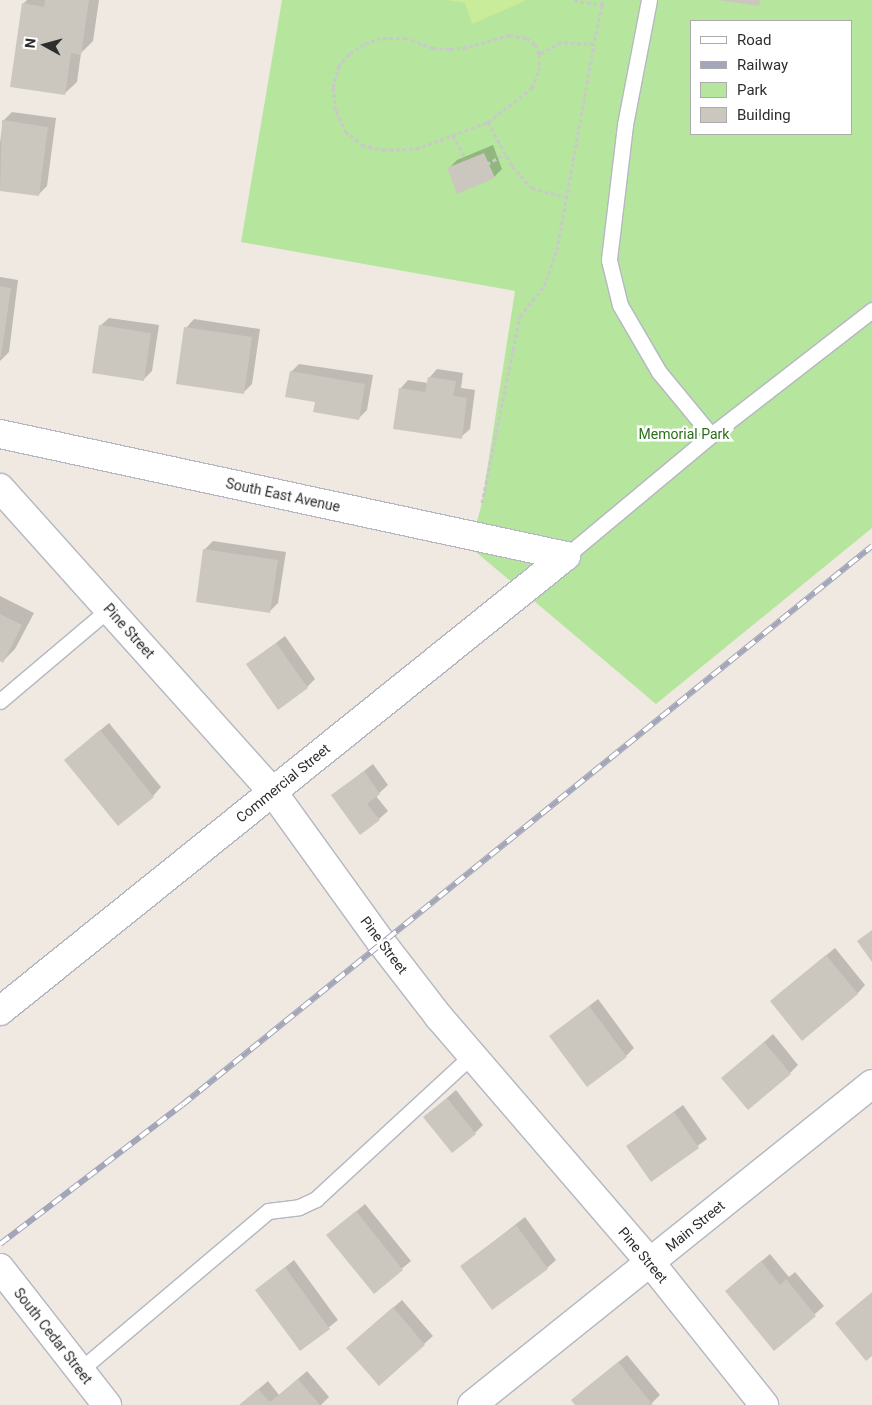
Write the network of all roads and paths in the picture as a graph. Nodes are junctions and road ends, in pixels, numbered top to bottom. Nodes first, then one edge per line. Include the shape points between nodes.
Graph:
1 (574, 0) edge
2 (603, 0) edge
3 (649, 0) edge
4 (602, 5) junction
5 (594, 44) junction
6 (539, 54) junction
7 (488, 122) junction
8 (453, 135) junction
9 (505, 154) junction
10 (465, 158) dead end
11 (487, 164) dead end
12 (568, 197) junction
13 (872, 310) edge
14 (0, 434) edge
15 (711, 435) junction
16 (0, 488) edge
17 (482, 503) dead end
18 (566, 556) junction
19 (108, 609) junction
20 (0, 701) edge
21 (272, 791) junction
22 (0, 1011) edge
23 (472, 1055) junction
24 (872, 1084) edge
25 (650, 1262) junction
26 (0, 1268) edge
27 (80, 1370) junction
28 (107, 1405) edge
29 (472, 1405) edge
30 (764, 1405) edge

1 - 4 path
2 - 4 path
3 - 15 lane via 625,125 609,260 625,314 659,372
4 - 5 path
5 - 6 path via 561,42
5 - 12 path
6 - 7 path via 539,71 532,88
6 - 8 path via 535,44 519,36 510,35 450,49 433,48 396,37 364,44 339,65 333,87 336,111 345,132 362,145 383,150 416,149
7 - 8 path
7 - 9 path
8 - 10 path
9 - 11 path
9 - 12 path via 532,188
12 - 17 path via 557,250 544,286 520,316
13 - 15 lane
14 - 18 street, South East Avenue
15 - 18 lane
16 - 19 street, Pine Street
18 - 21 street, Commercial Street
19 - 20 lane
19 - 21 street, Pine Street
21 - 22 street, Commercial Street
21 - 23 street, Pine Street via 381,942
23 - 25 street, Pine Street
23 - 27 lane via 316,1199 299,1207 268,1211
24 - 25 street, Main Street
25 - 29 street, Main Street
25 - 30 street, Pine Street
26 - 27 street, South Cedar Street
27 - 28 street, South Cedar Street

